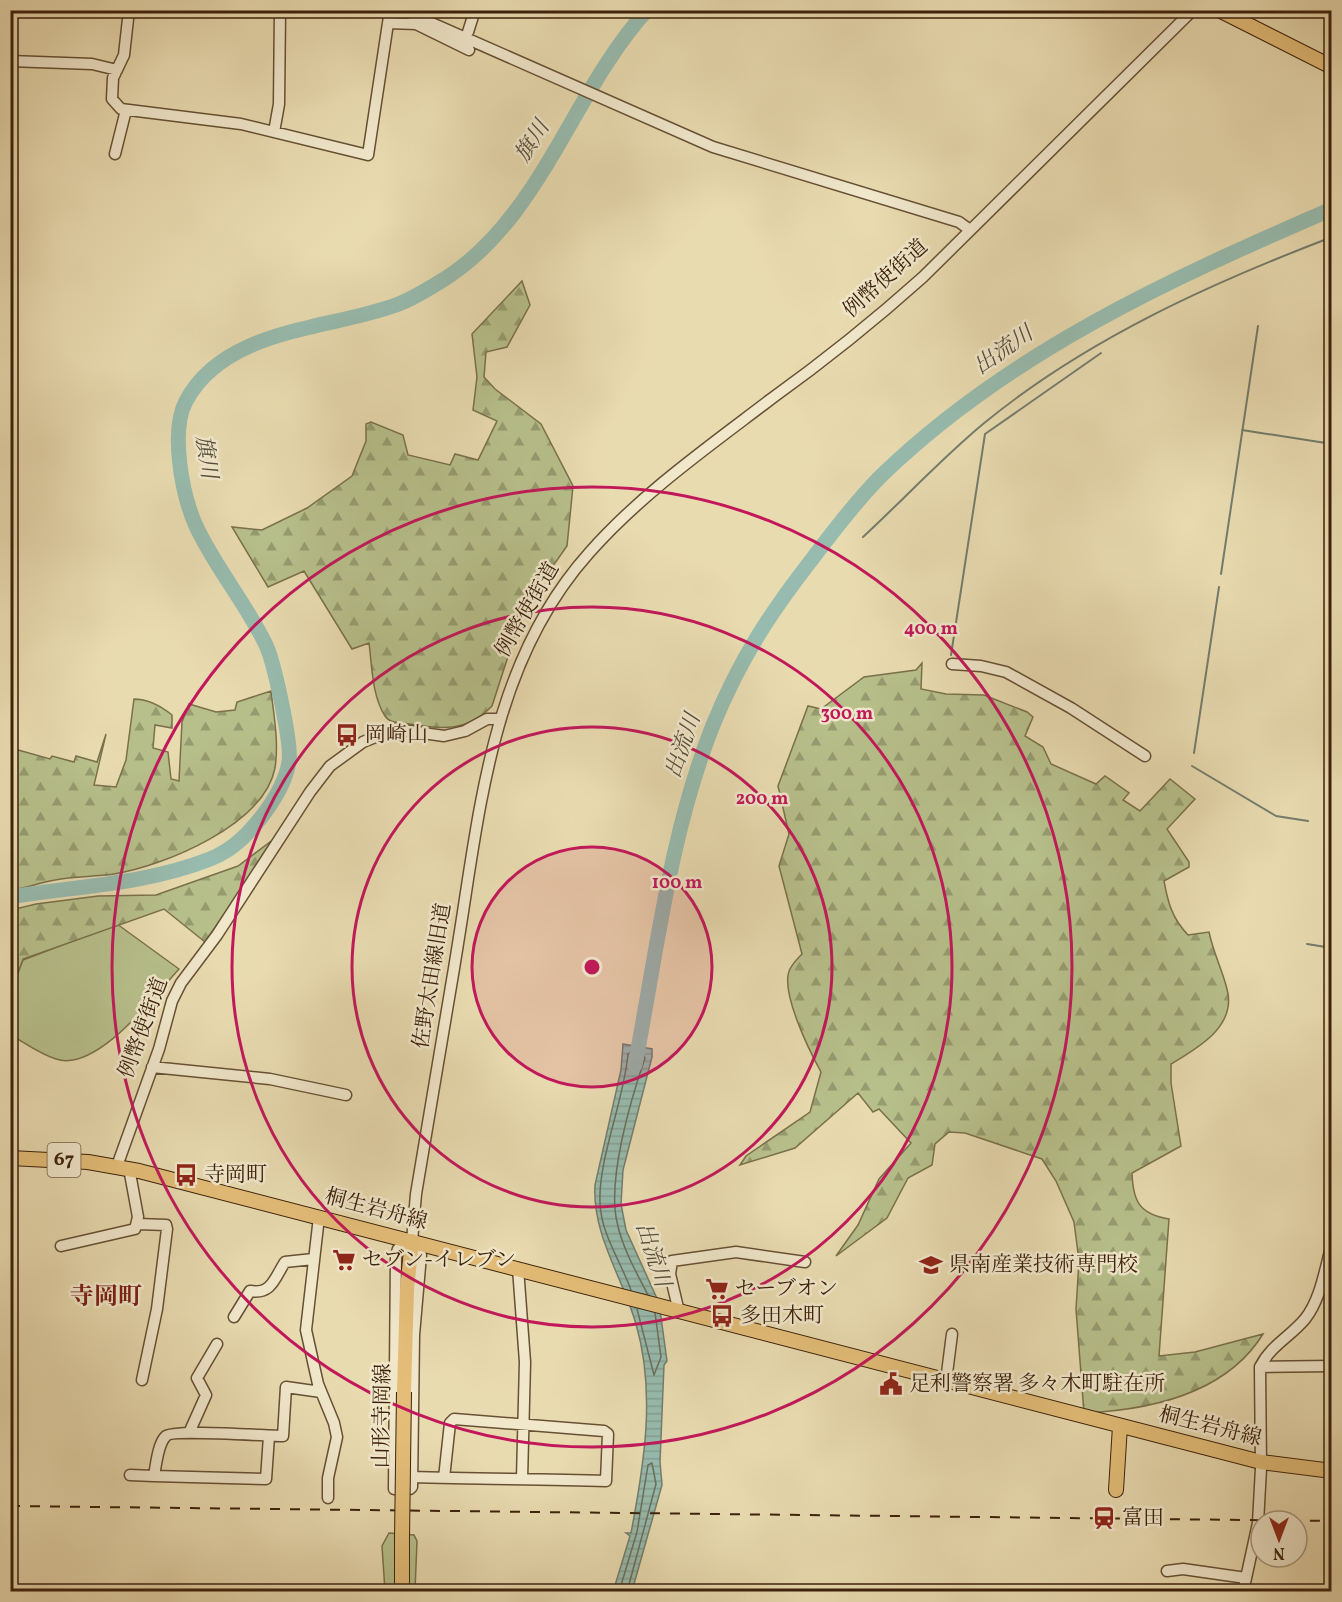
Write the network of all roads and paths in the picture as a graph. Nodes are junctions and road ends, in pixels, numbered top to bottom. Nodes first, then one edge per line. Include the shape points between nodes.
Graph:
1 (129, 10) edge
2 (280, 10) edge
3 (390, 10) edge
4 (402, 10) edge
5 (475, 10) edge
6 (1193, 10) edge
7 (1219, 10) edge
8 (389, 22) junction
9 (468, 32) dead end
10 (465, 46) dead end
11 (10, 60) edge
12 (1332, 67) edge
13 (117, 70) junction
14 (126, 110) junction
15 (274, 132) junction
16 (116, 154) dead end
17 (970, 230) junction
18 (952, 664) dead end
19 (498, 719) junction
20 (1145, 756) dead end
21 (152, 1066) junction
22 (346, 1095) dead end
23 (10, 1158) edge
24 (123, 1167) junction
25 (319, 1217) junction
26 (138, 1224) junction
27 (412, 1241) junction
28 (1332, 1244) edge
29 (61, 1246) dead end
30 (313, 1260) junction
31 (805, 1262) dead end
32 (518, 1268) junction
33 (679, 1312) junction
34 (234, 1317) dead end
35 (952, 1334) dead end
36 (217, 1344) dead end
37 (1260, 1366) junction
38 (1332, 1366) edge
39 (142, 1380) dead end
40 (946, 1381) junction
41 (321, 1392) junction
42 (524, 1425) junction
43 (1120, 1426) junction
44 (189, 1433) junction
45 (269, 1436) junction
46 (1261, 1462) junction
47 (1332, 1471) edge
48 (130, 1475) dead end
49 (154, 1476) junction
50 (412, 1478) junction
51 (444, 1478) junction
52 (522, 1479) junction
53 (1116, 1490) dead end
54 (328, 1498) dead end
55 (1167, 1571) dead end
56 (1246, 1578) junction
57 (402, 1592) edge
58 (1243, 1592) edge

1 - 13 street via 124,55
2 - 15 street via 279,104
3 - 8 street
4 - 17 street via 748,160 959,222
5 - 9 street
6 - 17 street, 例幣使街道
7 - 12 main road
8 - 10 street via 416,24
8 - 15 street via 368,154
11 - 13 street via 92,64
13 - 14 street via 111,85 112,99
14 - 15 street via 211,118
14 - 16 street
17 - 19 street, 例幣使街道 via 884,312 718,439 611,529 552,602 516,671
18 - 20 street via 1006,672
19 - 21 street, 例幣使街道 via 487,719 465,731 444,736 395,729 363,742 330,765 181,983
19 - 27 street, 佐野太田線旧道 via 476,826 416,1194
21 - 22 street via 270,1079
21 - 24 street, 例幣使街道
23 - 24 main road, 67
24 - 25 main road, 桐生岩舟線 / 67
24 - 26 street
25 - 27 main road, 桐生岩舟線 / 67
25 - 30 street
26 - 29 street via 132,1231
26 - 39 street via 166,1225 167,1229 157,1310
27 - 32 main road, 桐生岩舟線 / 67
27 - 50 street via 421,1255 414,1335
27 - 50 street via 398,1249 396,1255 394,1489 410,1489
27 - 57 main road, 山形寺岡線, bridge via 404,1392
28 - 37 street via 1317,1297 1305,1319 1267,1353
30 - 34 street via 285,1262 271,1287 258,1293 250,1291
30 - 41 street via 306,1330
31 - 33 street via 736,1252 672,1261 670,1274
32 - 33 main road, 桐生岩舟線 / 67
32 - 42 street via 525,1362
33 - 40 main road, 桐生岩舟線 / 67
35 - 40 street
36 - 44 street via 197,1378 206,1395
37 - 38 street
37 - 46 street
40 - 43 main road, 桐生岩舟線 / 67
41 - 45 street via 286,1387 284,1436
41 - 54 street via 337,1437
42 - 51 street via 451,1421
42 - 52 street
42 - 52 street via 604,1431 609,1436 606,1481
43 - 46 main road, 桐生岩舟線 / 67
43 - 53 main road
44 - 45 street
44 - 49 street via 171,1433 163,1439
45 - 49 street via 266,1479
46 - 47 main road, 桐生岩舟線 / 67
46 - 56 street via 1258,1523
48 - 49 street
50 - 51 street
51 - 52 street
55 - 56 street via 1183,1569
56 - 58 street

